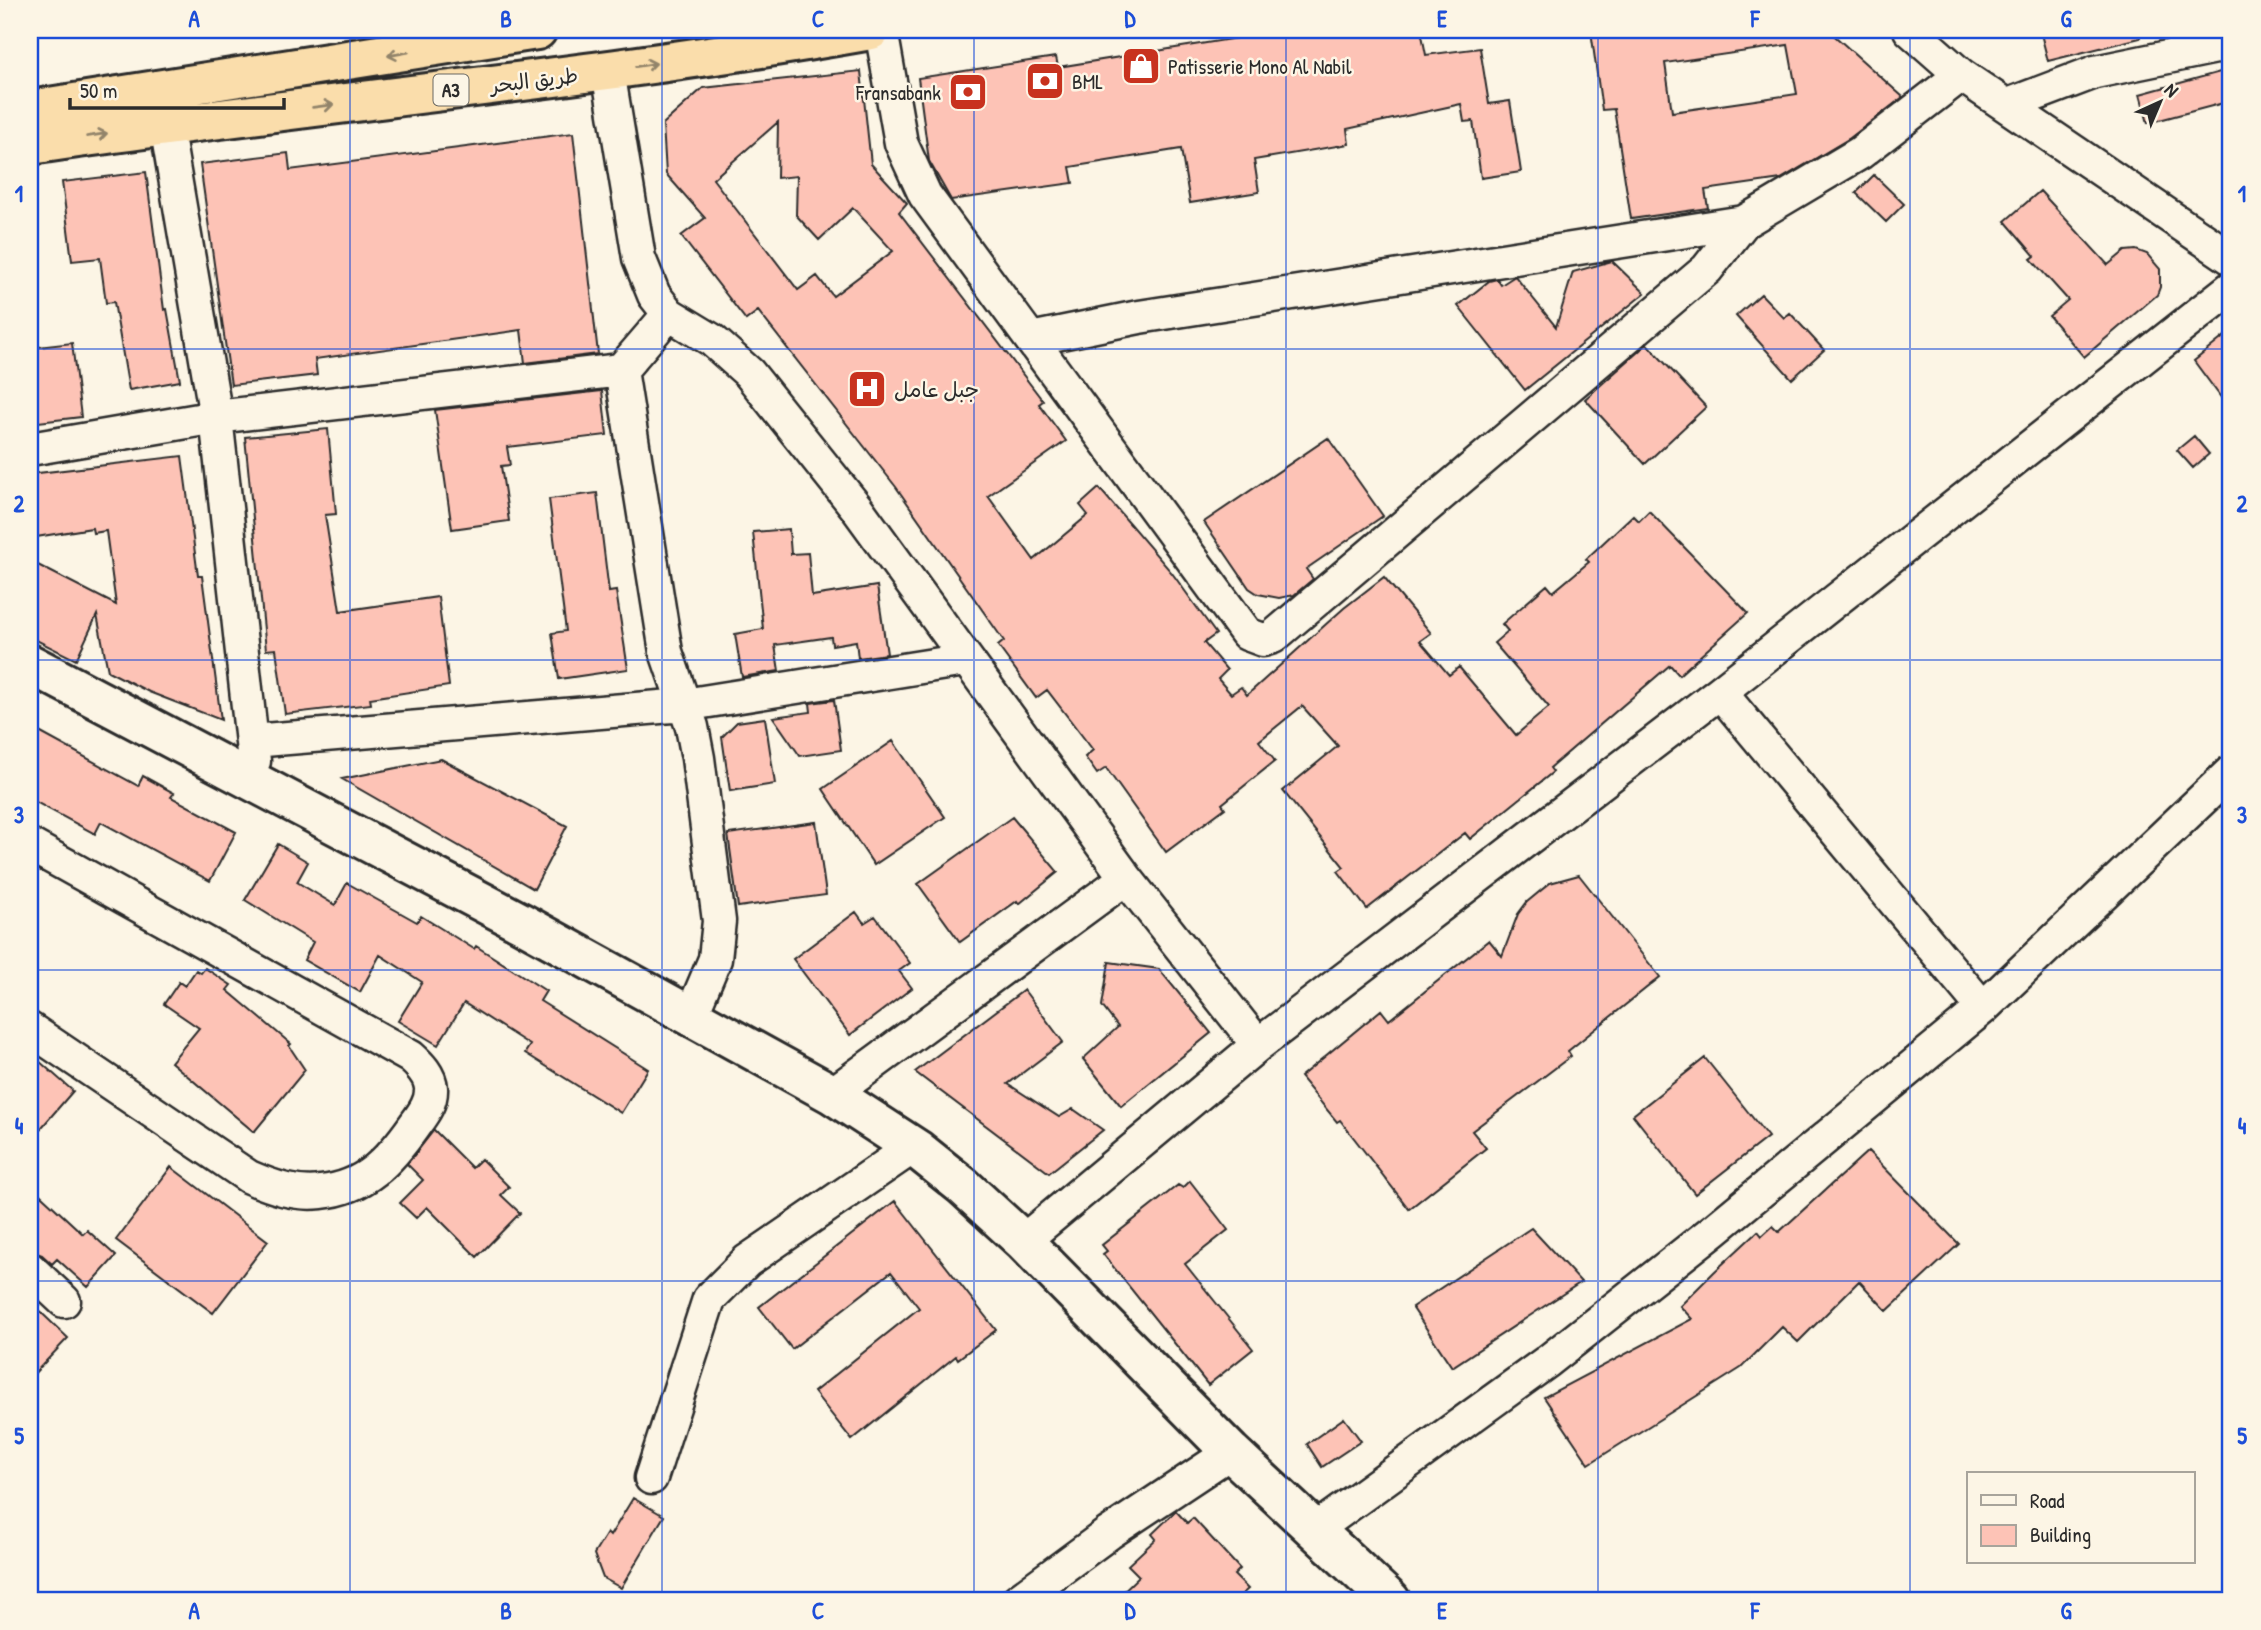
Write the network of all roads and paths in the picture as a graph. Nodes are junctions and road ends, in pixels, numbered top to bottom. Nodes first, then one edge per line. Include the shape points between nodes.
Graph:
1 (537, 30) edge
2 (871, 30) edge
3 (881, 30) edge
4 (1910, 30) edge
5 (2224, 40) edge
6 (608, 71) junction
7 (1961, 75) junction
8 (2008, 105) junction
9 (30, 110) edge
10 (166, 125) junction
11 (30, 145) edge
12 (1744, 222) junction
13 (2231, 258) edge
14 (2231, 288) edge
15 (669, 314) junction
16 (1031, 339) junction
17 (621, 370) junction
18 (216, 417) junction
19 (30, 449) edge
20 (965, 660) junction
21 (30, 664) edge
22 (1720, 692) junction
23 (684, 705) junction
24 (252, 741) junction
25 (2231, 772) edge
26 (257, 785) junction
27 (34, 856) edge
28 (1126, 878) junction
29 (1983, 1008) junction
30 (690, 1018) junction
31 (30, 1029) edge
32 (1258, 1045) junction
33 (832, 1094) junction
34 (913, 1147) junction
35 (1023, 1241) junction
36 (30, 1269) edge
37 (64, 1301) dead end
38 (1231, 1452) junction
39 (651, 1478) dead end
40 (1316, 1529) junction
41 (1018, 1600) edge
42 (1391, 1600) edge

1 -> 9 highway, A3
6 -> 2 highway, طريق البحر / A3
3 - 16 street via 901,143 910,168
4 - 7 street
5 - 8 street via 2095,72
10 -> 6 highway, طريق البحر / A3
6 - 15 street via 639,258 654,295
7 - 8 street
7 - 12 street via 1860,153
8 - 13 street
11 -> 10 highway, طريق البحر / A3
10 - 18 street
12 - 16 street via 1139,317
12 - 16 street via 1707,269 1273,637 1263,640 1247,634
14 - 22 street
15 - 17 street
15 - 20 street via 712,341 749,373 856,507
17 - 18 street
17 - 23 street via 663,634
18 - 19 street
18 - 24 street
20 - 23 street
20 - 28 street
21 - 26 main road
22 - 29 street
22 - 32 street
23 - 24 street
23 - 30 street via 698,758 719,921 715,959
24 - 26 street
25 - 29 street
26 - 30 main road via 522,923
27 - 31 street via 411,1057 427,1076 430,1101 385,1165 348,1185 298,1193 248,1177
28 - 32 street
28 - 33 street
29 - 40 street via 1548,1361
30 - 33 main road
32 - 35 street
33 - 34 main road
34 - 35 main road
34 - 39 street via 747,1261 709,1299
35 - 38 main road
36 - 37 street
38 - 40 main road
38 - 41 street
40 - 42 main road

